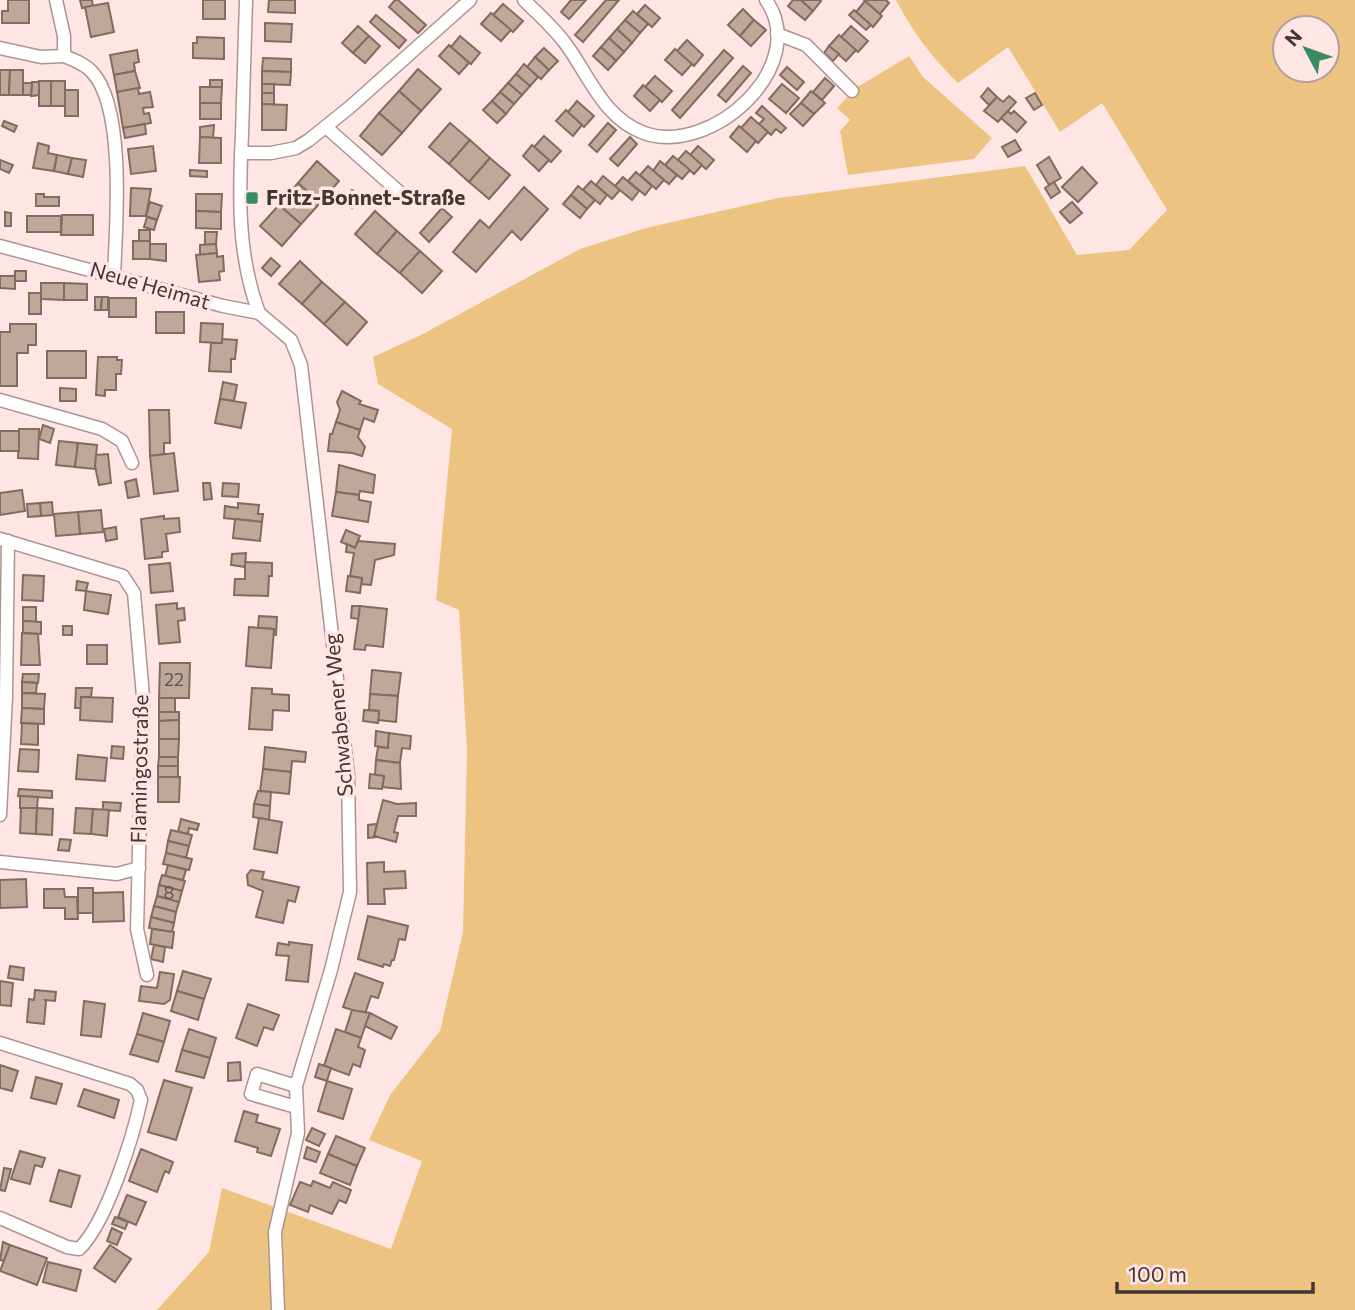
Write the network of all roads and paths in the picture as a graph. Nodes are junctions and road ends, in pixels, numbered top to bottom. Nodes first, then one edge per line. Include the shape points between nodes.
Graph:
1 (56, 0) edge
2 (246, 0) edge
3 (470, 0) edge
4 (524, 0) edge
5 (766, 0) edge
6 (777, 34) junction
7 (0, 48) edge
8 (64, 56) junction
9 (852, 91) dead end
10 (327, 127) junction
11 (241, 153) junction
12 (407, 199) dead end
13 (0, 246) edge
14 (114, 275) junction
15 (259, 313) junction
16 (0, 400) edge
17 (132, 463) dead end
18 (4, 540) edge
19 (0, 816) edge
20 (0, 862) edge
21 (139, 868) junction
22 (148, 975) dead end
23 (0, 1043) edge
24 (296, 1086) junction
25 (296, 1107) junction
26 (0, 1218) edge
27 (278, 1310) edge

1 - 8 street
2 - 11 street
3 - 10 street
4 - 6 street via 564,41 614,114 655,136 687,135 732,114 760,87 775,53
5 - 6 street
6 - 9 street via 806,45
7 - 8 street via 41,57
8 - 14 street via 92,71 109,107 116,159
10 - 11 street via 296,148
10 - 12 street
11 - 15 street via 241,241
13 - 14 street, Neue Heimat
14 - 15 street, Neue Heimat
15 - 24 street, Schwabener Weg via 290,340 301,365 348,775 350,892
16 - 17 street via 102,429 122,441
18 - 19 street via 6,696
18 - 21 street, Flamingostraße via 123,576 134,593 142,696
20 - 21 street via 117,874
21 - 22 street, Flamingostraße via 137,929
23 - 26 street via 120,1081 137,1090 141,1100 122,1164 89,1240 79,1249
24 - 25 street, Schwabener Weg
24 - 25 street via 257,1074 251,1094
25 - 27 street, Schwabener Weg via 298,1133 275,1232

